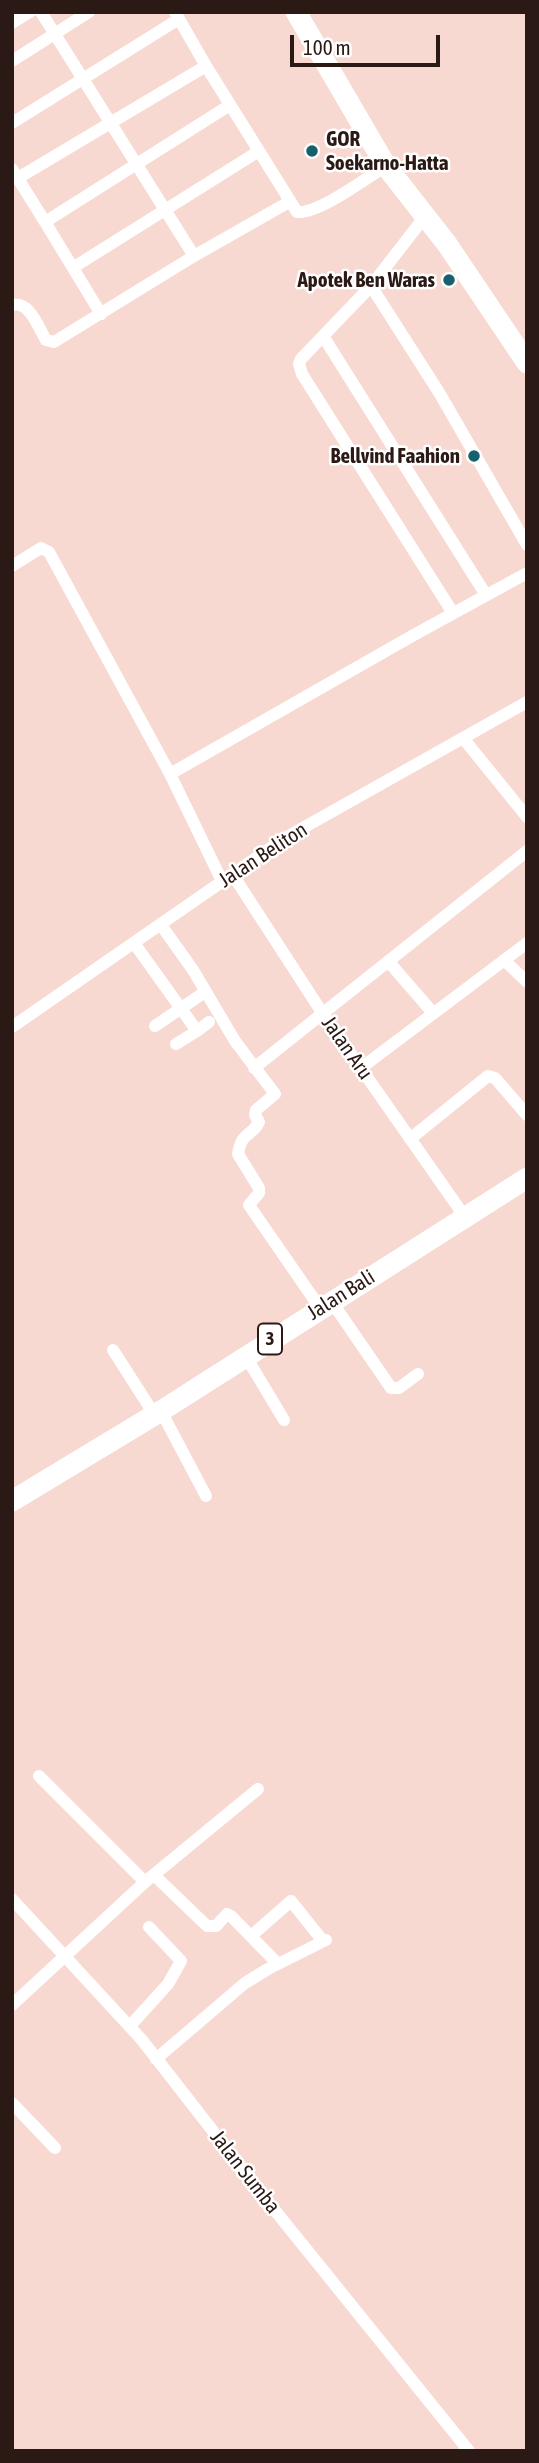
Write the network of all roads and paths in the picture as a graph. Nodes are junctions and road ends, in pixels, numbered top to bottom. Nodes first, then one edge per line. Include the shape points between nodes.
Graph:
1 (30, 12) edge
2 (41, 12) edge
3 (89, 12) edge
4 (296, 12) edge
5 (177, 16) edge
6 (12, 23) edge
7 (55, 34) junction
8 (12, 61) edge
9 (205, 66) junction
10 (83, 79) junction
11 (230, 105) junction
12 (12, 123) edge
13 (110, 123) junction
14 (258, 151) junction
15 (136, 165) junction
16 (386, 166) junction
17 (15, 173) edge
18 (289, 202) junction
19 (165, 211) junction
20 (426, 215) junction
21 (45, 222) junction
22 (194, 256) junction
23 (74, 267) junction
24 (371, 286) junction
25 (12, 305) edge
26 (101, 314) junction
27 (323, 336) junction
28 (527, 363) edge
29 (527, 545) edge
30 (12, 566) edge
31 (527, 573) edge
32 (486, 595) junction
33 (453, 613) junction
34 (527, 702) edge
35 (463, 738) junction
36 (170, 774) junction
37 (527, 817) edge
38 (527, 852) edge
39 (227, 878) junction
40 (161, 925) junction
41 (134, 943) junction
42 (527, 943) edge
43 (504, 960) junction
44 (388, 961) junction
45 (527, 982) edge
46 (202, 994) dead end
47 (180, 1009) junction
48 (433, 1013) junction
49 (323, 1014) junction
50 (209, 1022) dead end
51 (155, 1026) dead end
52 (12, 1027) edge
53 (197, 1031) junction
54 (176, 1044) dead end
55 (254, 1068) junction
56 (361, 1068) junction
57 (527, 1115) edge
58 (410, 1139) junction
59 (527, 1178) edge
60 (464, 1217) junction
61 (326, 1305) junction
62 (113, 1350) dead end
63 (245, 1355) junction
64 (418, 1374) dead end
65 (158, 1413) junction
66 (284, 1420) dead end
67 (206, 1496) dead end
68 (12, 1501) edge
69 (38, 1776) dead end
70 (258, 1789) dead end
71 (150, 1878) junction
72 (12, 1899) edge
73 (149, 1927) dead end
74 (251, 1936) junction
75 (65, 1955) junction
76 (278, 1964) junction
77 (15, 1996) edge
78 (130, 2026) junction
79 (156, 2059) junction
80 (12, 2103) edge
81 (55, 2148) dead end
82 (469, 2451) edge

1 - 6 street
2 - 7 street
3 - 7 street
4 - 16 highway
5 - 9 street
5 - 10 street
7 - 8 street
7 - 10 street
9 - 11 street
9 - 13 street
10 - 12 street
10 - 13 street
11 - 14 street
11 - 15 street
13 - 15 street
13 - 17 street
14 - 18 street
14 - 19 street
15 - 19 street
15 - 21 street
16 - 18 street via 309,211 297,212
16 - 20 highway
17 - 21 street
18 - 22 street
19 - 22 street
19 - 23 street
20 - 24 street
20 - 28 highway
21 - 23 street
22 - 26 street
23 - 26 street
24 - 27 street
24 - 29 street
25 - 26 street via 24,306 51,342
27 - 32 street
27 - 33 street via 301,359 302,374
30 - 36 street, Jalan Aru via 38,549 49,552
31 - 32 street
32 - 33 street
33 - 36 street
34 - 35 street, Jalan Beliton
35 - 37 street
35 - 39 street, Jalan Beliton via 285,838
36 - 39 street, Jalan Aru
38 - 44 street
39 - 40 street, Jalan Beliton
39 - 49 street, Jalan Aru
40 - 41 street, Jalan Beliton
40 - 55 street
41 - 47 street
41 - 52 street, Jalan Beliton
42 - 43 street
43 - 45 street
43 - 48 street
44 - 48 street
44 - 49 street
46 - 47 street
47 - 51 street
47 - 53 street
48 - 56 street
49 - 55 street
49 - 56 street, Jalan Aru
50 - 53 street
53 - 54 street
55 - 61 street via 275,1094 256,1110 259,1122 242,1138 238,1154 259,1188 250,1205
56 - 58 street, Jalan Aru
57 - 58 street via 495,1078 488,1076
58 - 60 street, Jalan Aru
59 - 60 highway, Jalan Bali / 3
60 - 61 highway, Jalan Bali / 3
61 - 63 highway, Jalan Bali / 3
61 - 64 street via 391,1388 399,1388
62 - 65 street
63 - 65 highway, Jalan Bali / 3
63 - 66 street
65 - 67 street
65 - 68 highway, Jalan Bali / 3
69 - 71 street
70 - 71 street
71 - 74 street via 207,1926 216,1926 227,1914
71 - 75 street
72 - 75 street, Jalan Sumba
73 - 78 street via 181,1961 169,1984
74 - 76 street
74 - 76 street via 291,1902 325,1940
75 - 77 street
75 - 78 street, Jalan Sumba
76 - 79 street via 245,1983
78 - 79 street, Jalan Sumba
79 - 82 street, Jalan Sumba
80 - 81 street

